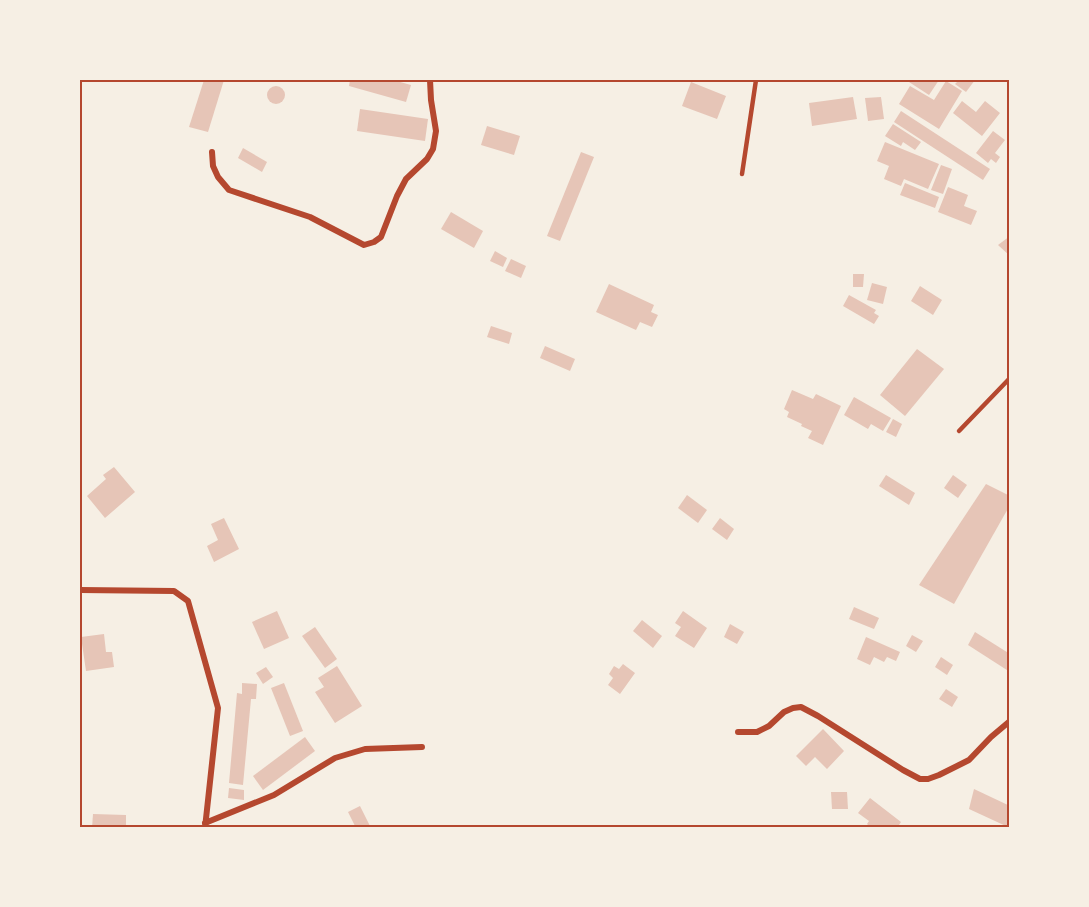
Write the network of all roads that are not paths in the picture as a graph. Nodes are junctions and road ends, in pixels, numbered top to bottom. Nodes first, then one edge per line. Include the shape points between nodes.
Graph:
1 (430, 80) edge
2 (756, 80) edge
3 (212, 152) dead end
4 (742, 174) dead end
5 (1010, 378) edge
6 (959, 431) dead end
7 (80, 590) edge
8 (1010, 721) edge
9 (738, 732) dead end
10 (422, 747) dead end
11 (205, 825) edge

1 - 3 street via 436,131 433,149 406,179 381,237 374,242 364,245 310,217 229,190 213,166
2 - 4 lane
5 - 6 lane
7 - 11 street via 174,591 188,601 218,708
8 - 9 street via 969,760 928,779 903,770 801,707 784,712 757,732
10 - 11 street via 364,749 335,758 274,795

